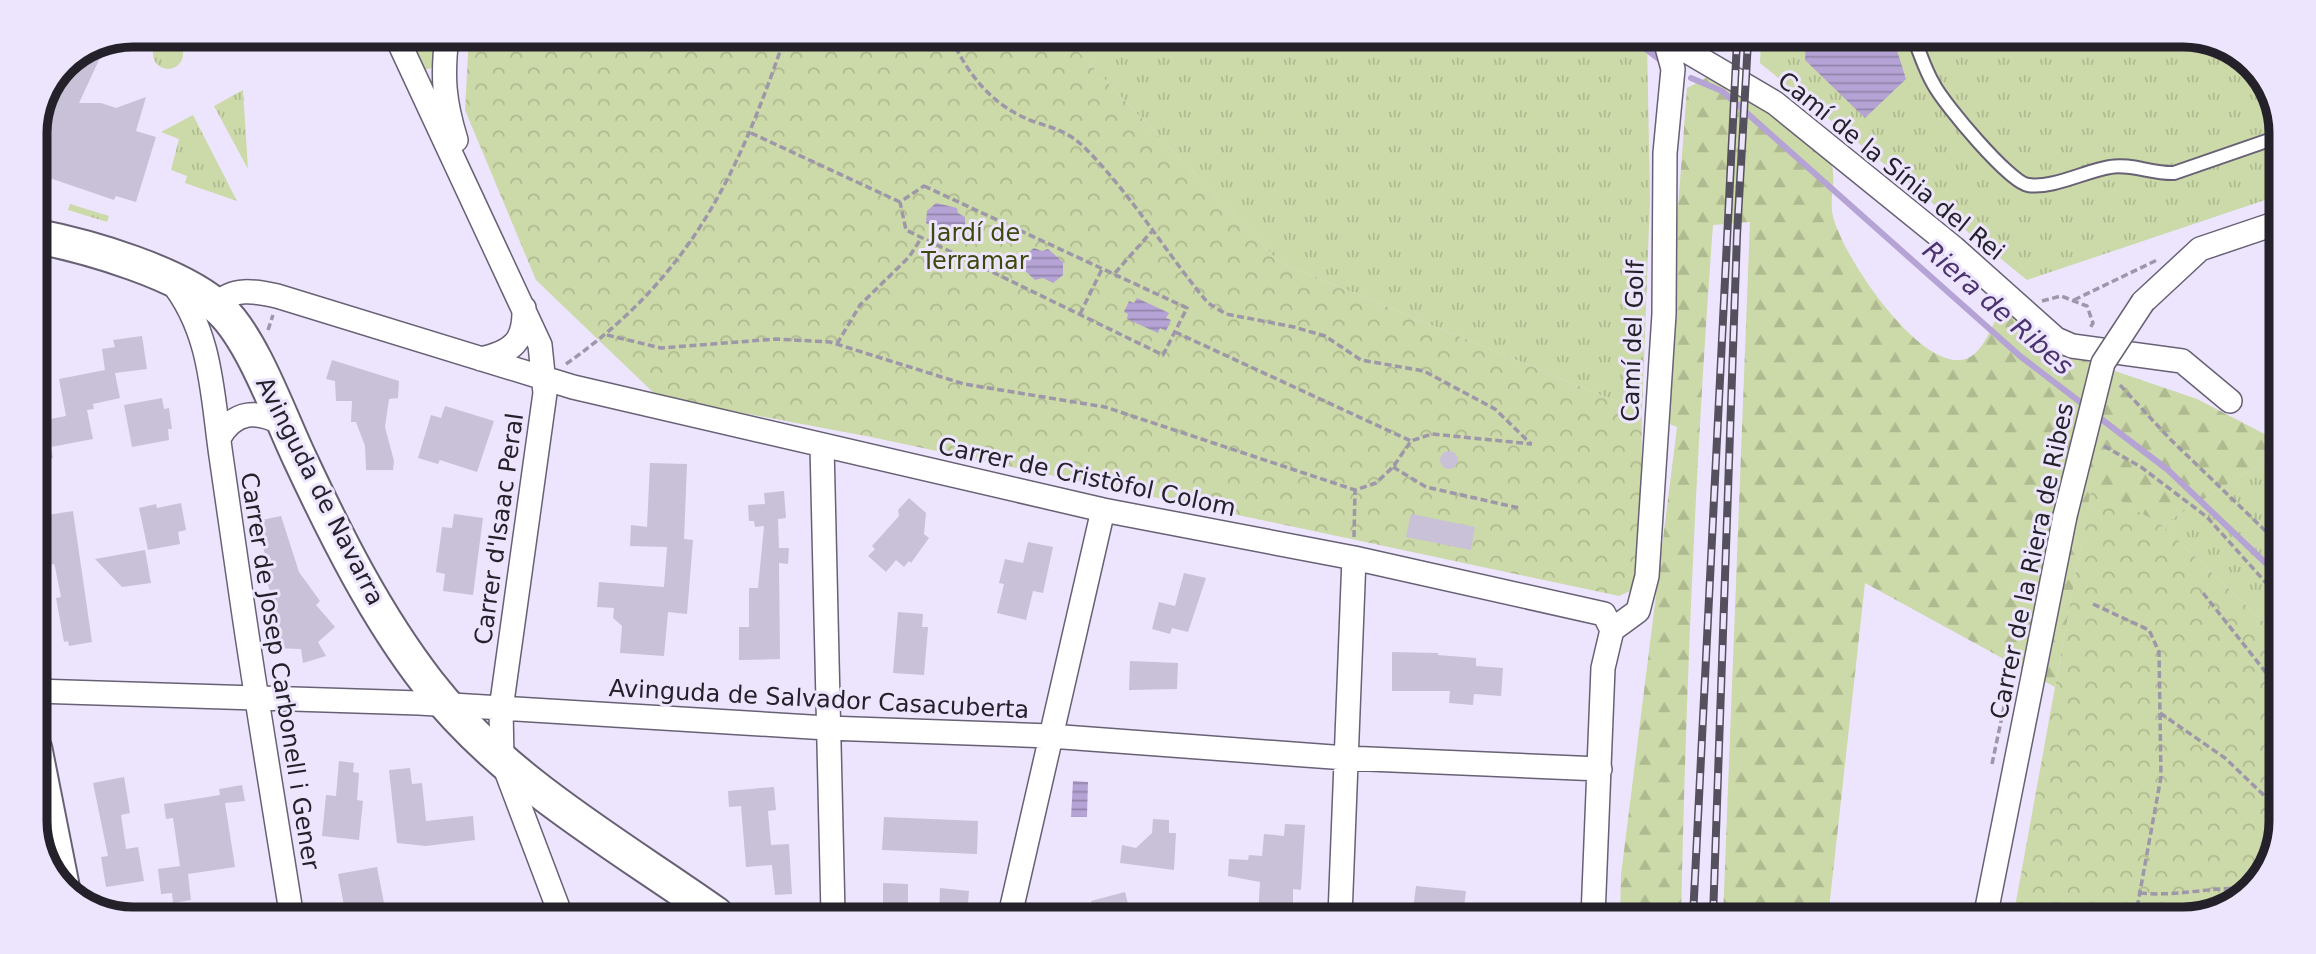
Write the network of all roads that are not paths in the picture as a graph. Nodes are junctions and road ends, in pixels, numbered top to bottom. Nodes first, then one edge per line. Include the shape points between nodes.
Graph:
1 (401, 47) edge
2 (446, 47) edge
3 (1668, 47) edge
4 (1679, 47) edge
5 (1918, 47) edge
6 (2269, 140) edge
7 (473, 200) junction
8 (2269, 226) edge
9 (47, 240) edge
10 (169, 280) junction
11 (215, 305) junction
12 (524, 308) junction
13 (481, 359) junction
14 (544, 379) junction
15 (2230, 401) dead end
16 (283, 424) junction
17 (219, 438) junction
18 (822, 446) junction
19 (1103, 510) junction
20 (1354, 558) junction
21 (1612, 630) junction
22 (47, 691) edge
23 (257, 699) junction
24 (447, 706) junction
25 (501, 709) junction
26 (827, 728) junction
27 (1050, 736) junction
28 (1346, 758) junction
29 (502, 760) junction
30 (1600, 769) junction
31 (47, 809) edge
32 (57, 861) edge
33 (290, 907) edge
34 (558, 907) edge
35 (706, 907) edge
36 (833, 907) edge
37 (1012, 907) edge
38 (1340, 907) edge
39 (1593, 907) edge
40 (1987, 907) edge

1 - 7 street, Carrer d'Isaac Peral
2 - 7 street, Carrer d'Isaac Peral via 445,102
3 - 21 street, Camí del Golf via 1673,69 1665,153 1664,314 1647,576 1638,611
4 - 15 street, Camí de la Sínia del Rei via 1775,103 1954,248 2056,339 2072,346 2182,361
5 - 6 lane via 1934,86 2000,165 2024,185 2044,186 2114,166 2174,173
7 - 12 street, Carrer d'Isaac Peral
8 - 40 street, Carrer de la Riera de Ribes, bridge via 2200,249 2143,302 2103,363 2065,516
9 - 10 street via 109,255
10 - 11 street
10 - 17 street, Carrer de Josep Carbonell i Gener via 182,296 205,349 214,383
11 - 13 street, Carrer de Cristòfol Colom via 229,294 266,293
11 - 16 street, Avinguda de Navarra via 242,339
12 - 13 street via 520,337 507,351
12 - 14 street, Carrer d'Isaac Peral via 540,345
13 - 14 street, Carrer de Cristòfol Colom
14 - 18 street, Carrer de Cristòfol Colom
14 - 25 street, Carrer d'Isaac Peral
16 - 17 street via 247,413 234,418
16 - 24 street, Avinguda de Navarra via 355,568
17 - 23 street, Carrer de Josep Carbonell i Gener
18 - 19 street, Carrer de Cristòfol Colom
18 - 26 street
19 - 20 street, Carrer de Cristòfol Colom
19 - 27 street
20 - 21 street, Carrer de Cristòfol Colom via 1604,614
20 - 28 street
21 - 30 street via 1603,668
22 - 23 street, Avinguda de Salvador Casacuberta
23 - 24 street, Avinguda de Salvador Casacuberta
23 - 33 street, Carrer de Josep Carbonell i Gener
24 - 25 street, Avinguda de Salvador Casacuberta
24 - 29 street, Avinguda de Navarra
25 - 26 street, Avinguda de Salvador Casacuberta
25 - 29 street, Carrer d'Isaac Peral
26 - 27 street, Avinguda de Salvador Casacuberta
26 - 36 street
27 - 28 street, Avinguda de Salvador Casacuberta
27 - 37 street
28 - 30 street, Avinguda de Salvador Casacuberta
28 - 38 street
29 - 34 street, Carrer d'Isaac Peral
29 - 35 street, Avinguda de Navarra
30 - 39 street
31 - 32 street

